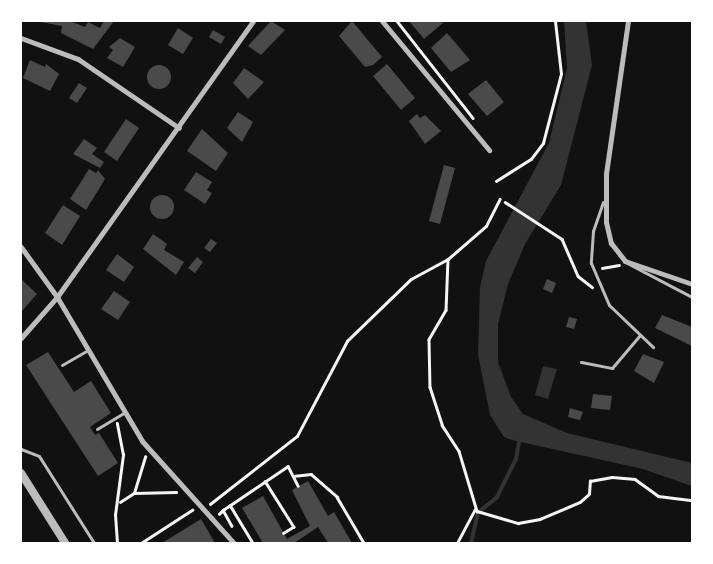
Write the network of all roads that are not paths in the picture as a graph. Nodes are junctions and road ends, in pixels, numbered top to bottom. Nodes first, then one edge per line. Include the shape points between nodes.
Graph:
1 (253, 21) edge
2 (382, 21) edge
3 (628, 21) edge
4 (21, 38) edge
5 (179, 128) junction
6 (489, 150) dead end
7 (603, 202) junction
8 (21, 247) edge
9 (625, 261) junction
10 (692, 284) edge
11 (57, 297) junction
12 (692, 298) edge
13 (640, 335) junction
14 (21, 338) edge
15 (653, 347) dead end
16 (88, 350) junction
17 (582, 362) dead end
18 (62, 365) dead end
19 (125, 412) junction
20 (97, 429) dead end
21 (21, 449) edge
22 (21, 473) edge
23 (65, 543) edge
24 (94, 543) edge
25 (234, 543) edge

1 - 5 street
2 - 6 street
3 - 7 street
4 - 5 street via 78,59
5 - 11 street
7 - 9 street via 611,243
7 - 13 lane via 593,231 593,268 600,290
8 - 11 street
9 - 10 street
9 - 12 lane via 635,271
11 - 14 street
11 - 16 street
13 - 15 lane
13 - 17 lane via 612,368
16 - 18 lane
16 - 19 street
19 - 20 lane
19 - 25 street via 148,449
21 - 24 lane via 40,456
22 - 23 street

